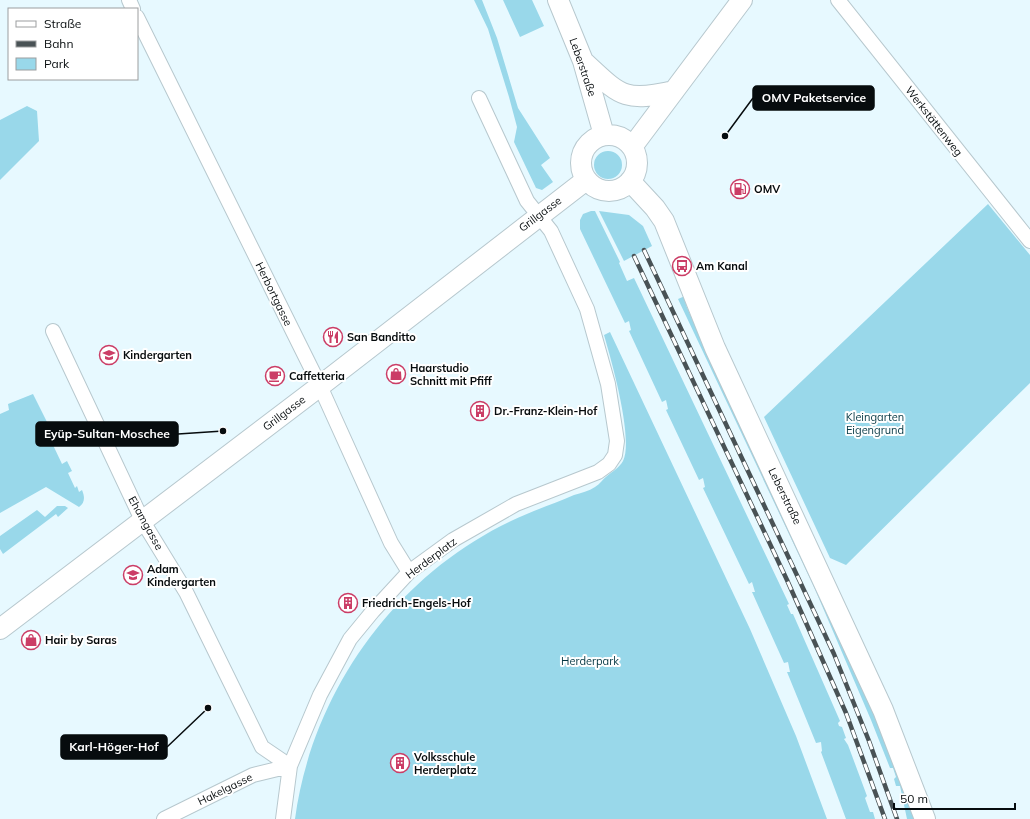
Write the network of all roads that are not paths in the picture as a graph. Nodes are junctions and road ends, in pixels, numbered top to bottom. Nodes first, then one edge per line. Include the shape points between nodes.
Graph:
1 (558, 0) edge
2 (742, 0) edge
3 (838, 0) edge
4 (138, 19) edge
5 (583, 61) junction
6 (674, 91) junction
7 (479, 98) dead end
8 (604, 136) junction
9 (632, 147) junction
10 (586, 180) junction
11 (630, 181) junction
12 (538, 215) junction
13 (1030, 241) edge
14 (53, 331) dead end
15 (320, 386) junction
16 (142, 520) junction
17 (409, 572) junction
18 (0, 629) edge
19 (290, 766) junction
20 (164, 819) edge
21 (283, 819) edge
22 (925, 819) edge

1 - 5 main road, Leberstraße
2 - 6 main road
3 - 13 street, Werkstättenweg
4 - 15 street, Herbortgasse
5 - 6 main road via 612,87 628,96 643,98
5 - 8 main road, Leberstraße
6 - 9 main road
7 - 12 street via 527,201
8 - 9 main road via 620,137
8 - 10 main road via 592,140 584,150 581,168
9 - 11 main road via 637,165
10 - 11 main road via 598,189 608,192 623,188
10 - 12 main road, Grillgasse
11 - 22 main road, Leberstraße via 664,221 716,348 883,710
12 - 15 main road, Grillgasse
12 - 17 street, Herderplatz via 551,231 587,309 608,384 617,441 615,455 609,464 598,472 516,504 453,540
14 - 16 street, Ehamgasse
15 - 16 main road, Grillgasse
15 - 17 street, Herbortgasse via 391,543
16 - 18 main road, Grillgasse
16 - 19 street, Ehamgasse via 186,592 262,747
17 - 19 street, Herderplatz via 350,639 320,695
19 - 20 street, Hakelgasse via 253,775
19 - 21 street, Herderplatz

